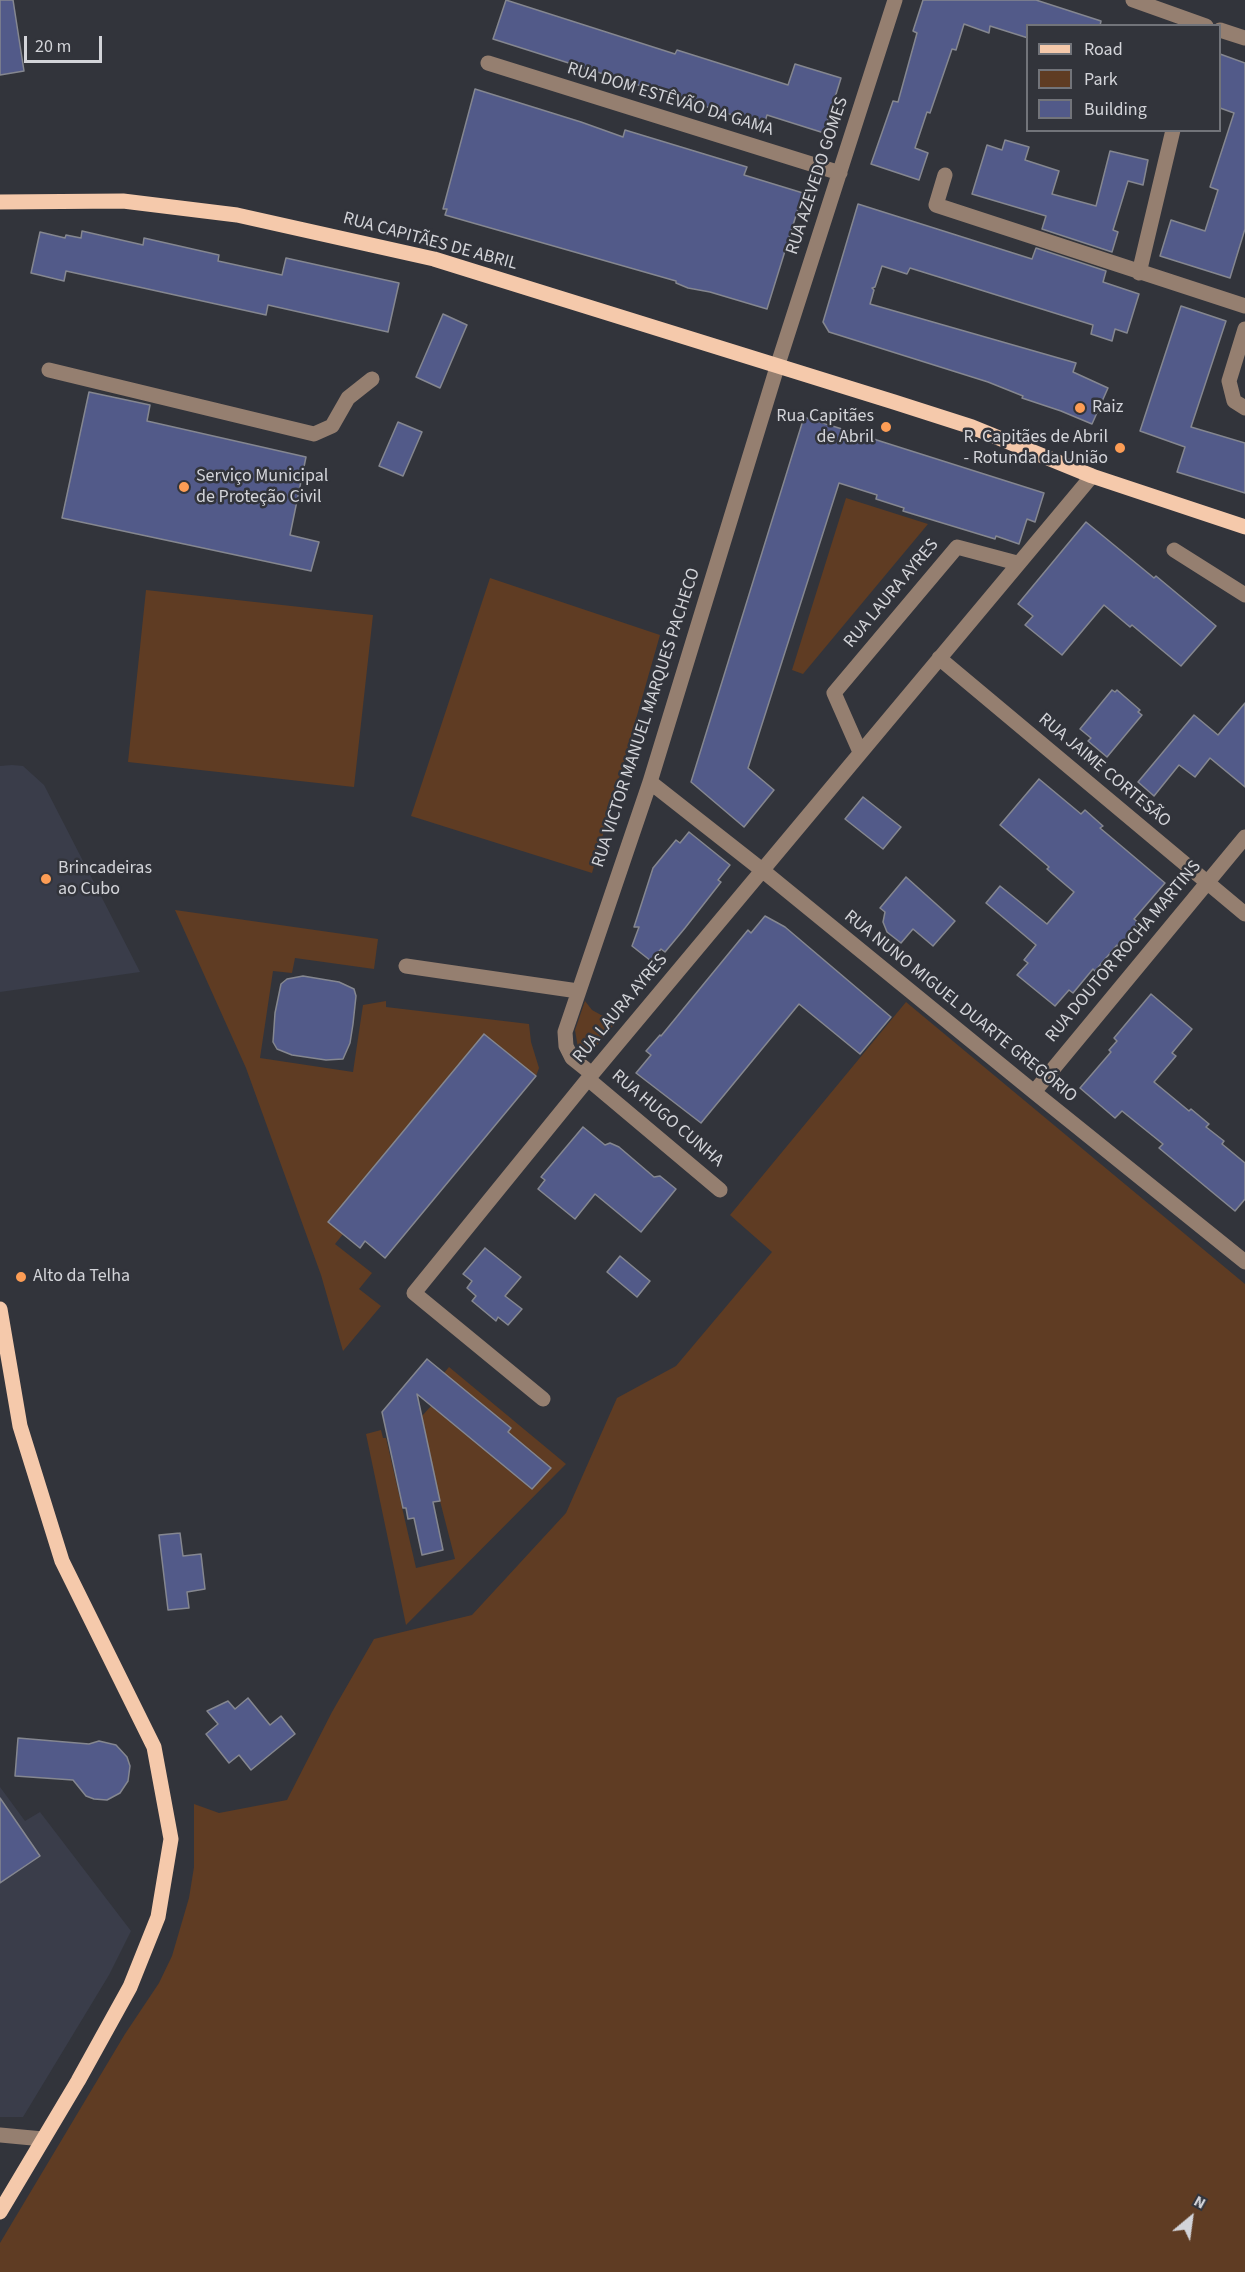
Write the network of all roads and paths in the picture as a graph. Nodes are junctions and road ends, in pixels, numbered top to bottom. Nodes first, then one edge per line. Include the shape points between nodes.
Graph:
1 (895, 0) edge
2 (1133, 0) edge
3 (1198, 24) edge
4 (1221, 30) edge
5 (1245, 38) edge
6 (488, 63) dead end
7 (1173, 132) edge
8 (840, 173) junction
9 (945, 175) dead end
10 (0, 202) edge
11 (1139, 273) junction
12 (1245, 306) edge
13 (1245, 329) edge
14 (778, 364) junction
15 (49, 370) dead end
16 (372, 379) dead end
17 (1245, 408) edge
18 (1092, 476) junction
19 (1245, 527) edge
20 (1174, 550) dead end
21 (1017, 563) junction
22 (1245, 595) edge
23 (939, 658) junction
24 (860, 752) junction
25 (651, 782) junction
26 (1245, 837) edge
27 (762, 870) junction
28 (1207, 882) junction
29 (1245, 914) edge
30 (405, 966) dead end
31 (579, 991) junction
32 (590, 1076) junction
33 (1034, 1092) junction
34 (720, 1190) dead end
35 (1245, 1262) edge
36 (0, 1309) edge
37 (543, 1399) dead end
38 (0, 2135) edge
39 (43, 2139) junction
40 (0, 2212) edge

1 - 8 street, RUA AZEVEDO GOMES
2 - 3 street
4 - 5 street
6 - 8 street, RUA DOM ESTÊVÃO DA GAMA
7 - 11 street
8 - 14 street, RUA AZEVEDO GOMES
9 - 11 street via 936,206
10 - 14 main road, RUA CAPITÃES DE ABRIL via 123,201 237,215 434,259
11 - 12 street
13 - 17 street via 1229,381 1234,401
14 - 18 main road, RUA CAPITÃES DE ABRIL via 972,427
14 - 25 street, RUA VICTOR MANUEL MARQUES PACHECO
15 - 16 street via 314,434 332,426 348,398
18 - 19 main road, RUA CAPITÃES DE ABRIL
18 - 21 street, RUA LAURA AYRES
20 - 22 street
21 - 23 street, RUA LAURA AYRES
21 - 24 street, RUA LAURA AYRES via 957,547 834,693
23 - 24 street, RUA LAURA AYRES
23 - 28 street, RUA JAIME CORTESÃO
24 - 27 street, RUA LAURA AYRES
25 - 27 street, RUA NUNO MIGUEL DUARTE GREGÓRIO
25 - 31 street, RUA VICTOR MANUEL MARQUES PACHECO
26 - 28 street, RUA DOUTOR ROCHA MARTINS
27 - 32 street, RUA LAURA AYRES
27 - 33 street, RUA NUNO MIGUEL DUARTE GREGÓRIO
28 - 29 street, RUA JAIME CORTESÃO
28 - 33 street, RUA DOUTOR ROCHA MARTINS
30 - 31 street
31 - 32 street, RUA VICTOR MANUEL MARQUES PACHECO via 565,1032 566,1046
32 - 34 street, RUA HUGO CUNHA
32 - 37 street, RUA LAURA AYRES via 414,1293
33 - 35 street, RUA NUNO MIGUEL DUARTE GREGÓRIO
36 - 39 main road via 20,1426 62,1561 154,1747 171,1839 158,1917 130,1988
38 - 39 street
39 - 40 main road

